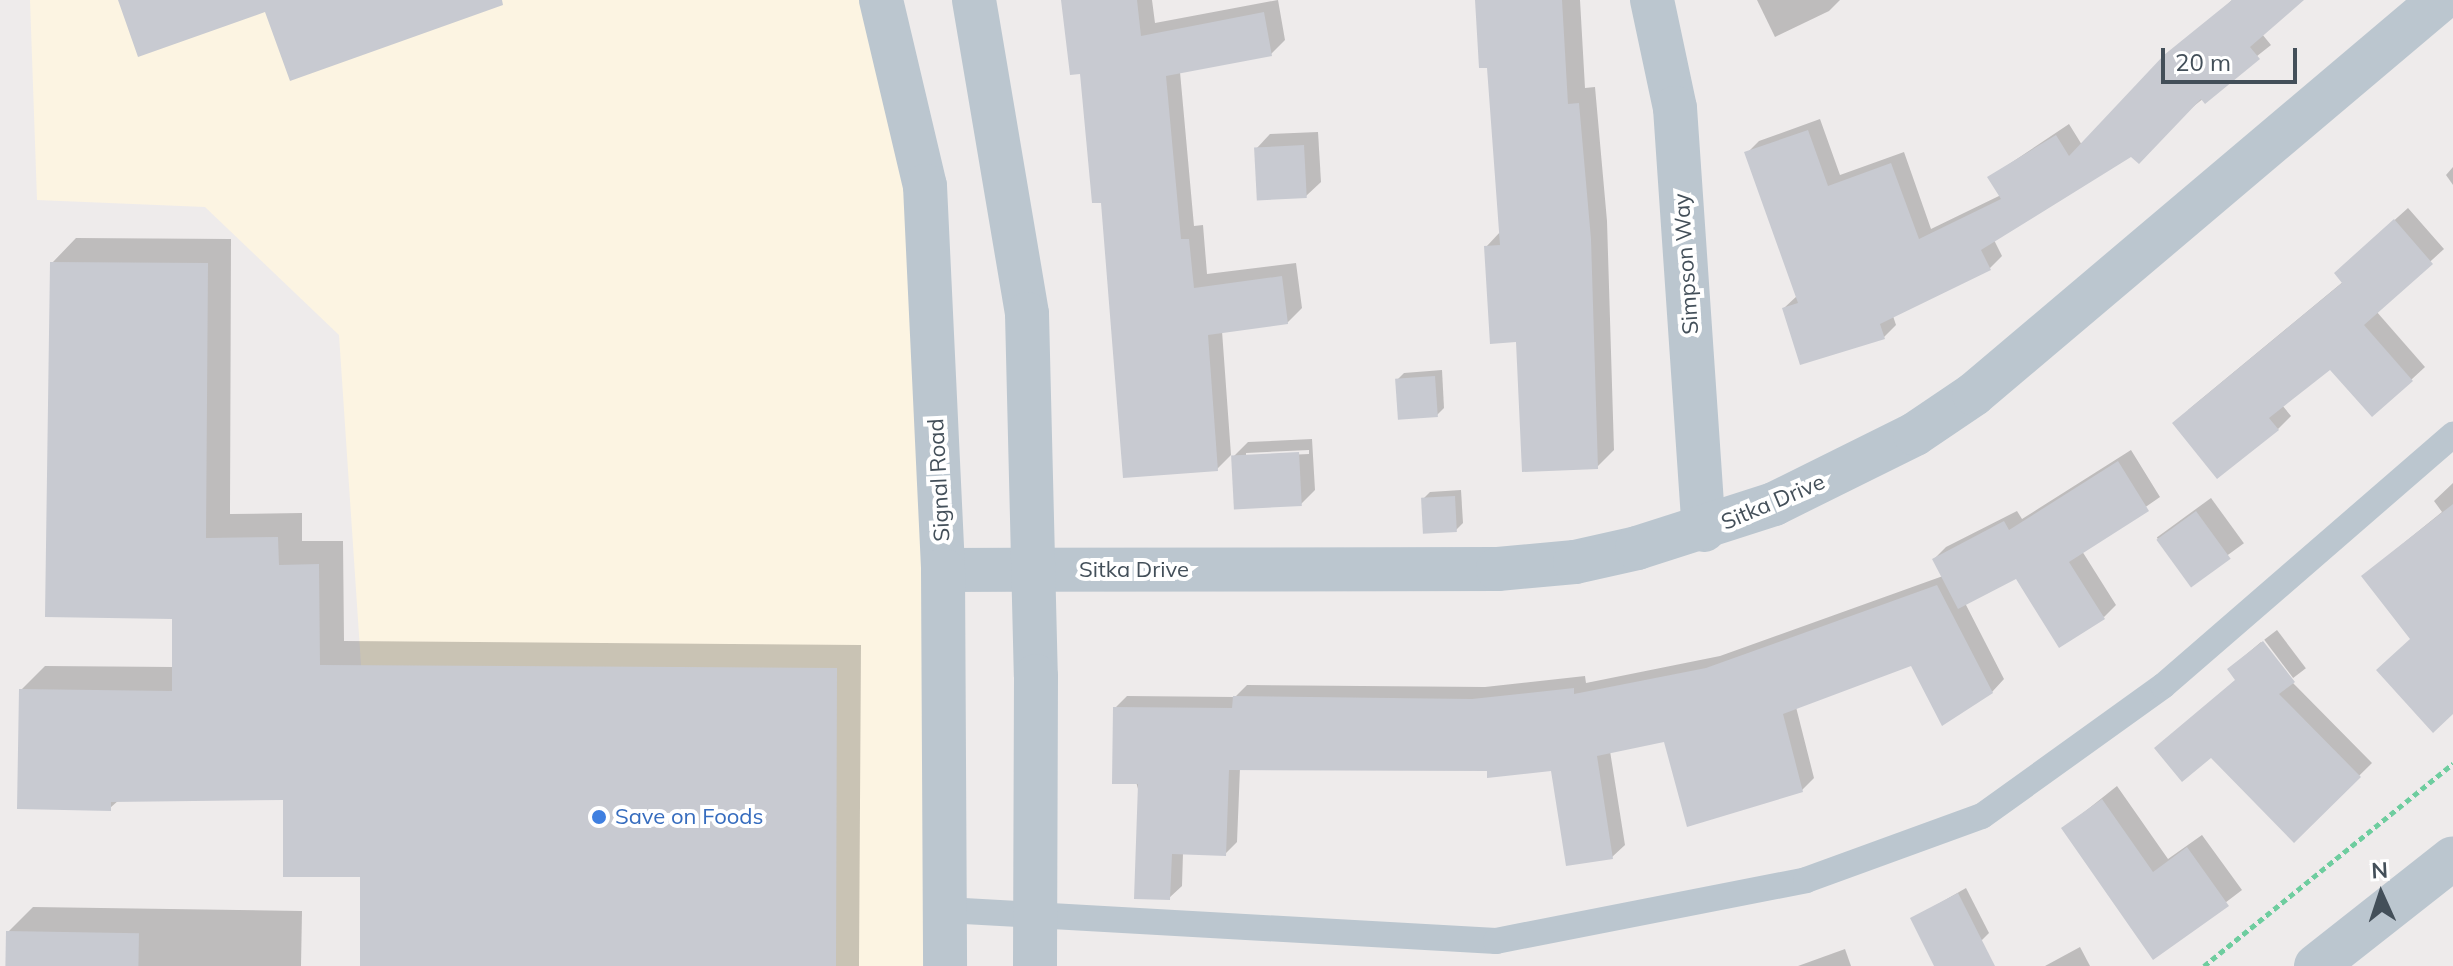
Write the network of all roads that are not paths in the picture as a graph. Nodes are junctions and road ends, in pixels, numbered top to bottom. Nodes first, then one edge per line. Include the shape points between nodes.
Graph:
1 (881, 0) edge
2 (974, 0) edge
3 (1652, 0) edge
4 (2440, 0) edge
5 (2453, 435) edge
6 (1704, 530) junction
7 (943, 570) junction
8 (1033, 571) junction
9 (2453, 858) edge
10 (946, 910) junction
11 (1035, 911) junction
12 (945, 966) edge
13 (1035, 966) edge
14 (2316, 966) edge

1 - 7 street, Signal Road via 925,186
2 - 8 street via 1027,314
3 - 6 street, Simpson Way via 1675,108
4 - 6 street, Sitka Drive via 1974,394 1844,472
5 - 11 lane via 2163,686 1982,816 1806,880 1496,941
6 - 8 street, Sitka Drive via 1575,562 1498,569
7 - 8 street, Sitka Drive
7 - 10 street, Signal Road
8 - 11 street
9 - 14 street
10 - 11 lane
10 - 12 street, Signal Road
11 - 13 street

